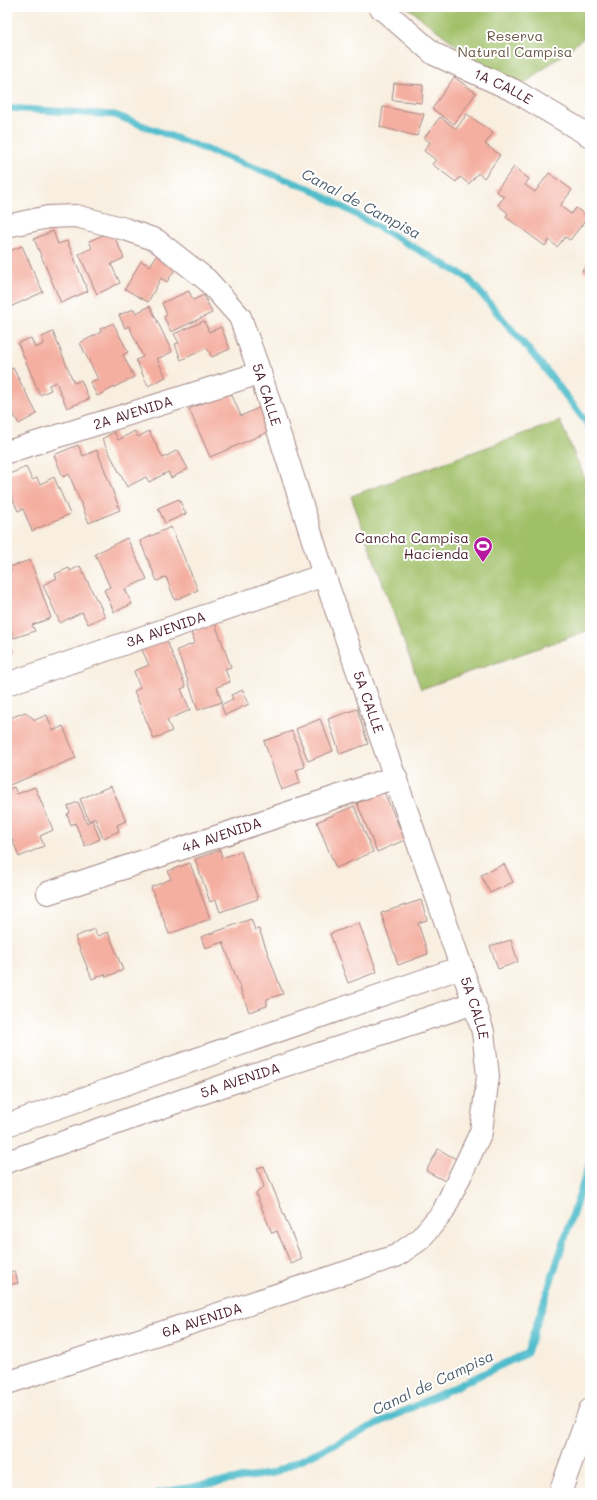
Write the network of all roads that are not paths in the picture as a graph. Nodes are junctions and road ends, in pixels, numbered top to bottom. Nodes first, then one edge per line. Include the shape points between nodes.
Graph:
1 (380, 7) edge
2 (590, 136) edge
3 (7, 226) edge
4 (260, 373) junction
5 (7, 452) edge
6 (324, 575) junction
7 (7, 684) edge
8 (396, 777) junction
9 (48, 893) dead end
10 (462, 967) junction
11 (474, 1003) junction
12 (216, 1052) junction
13 (228, 1084) junction
14 (7, 1125) edge
15 (7, 1162) edge
16 (396, 1256) joint
17 (7, 1384) edge
18 (590, 1410) edge
19 (560, 1493) edge

1 - 2 street, 1A CALLE via 434,54 515,91
3 - 4 street, 5A CALLE via 48,217 76,216 156,240 207,280 240,317
4 - 5 street, 2A AVENIDA
4 - 6 street, 5A CALLE
6 - 7 street, 3A AVENIDA
6 - 8 street, 5A CALLE
8 - 9 street, 4A AVENIDA
8 - 10 street, 5A CALLE
10 - 11 street, 5A CALLE
10 - 12 street
11 - 13 street, 5A AVENIDA
11 - 16 street, 5A CALLE via 484,1032 488,1076 481,1132 443,1212 419,1240
12 - 13 street
12 - 14 street
13 - 15 street, 5A AVENIDA
16 - 17 street, 6A AVENIDA
18 - 19 street

